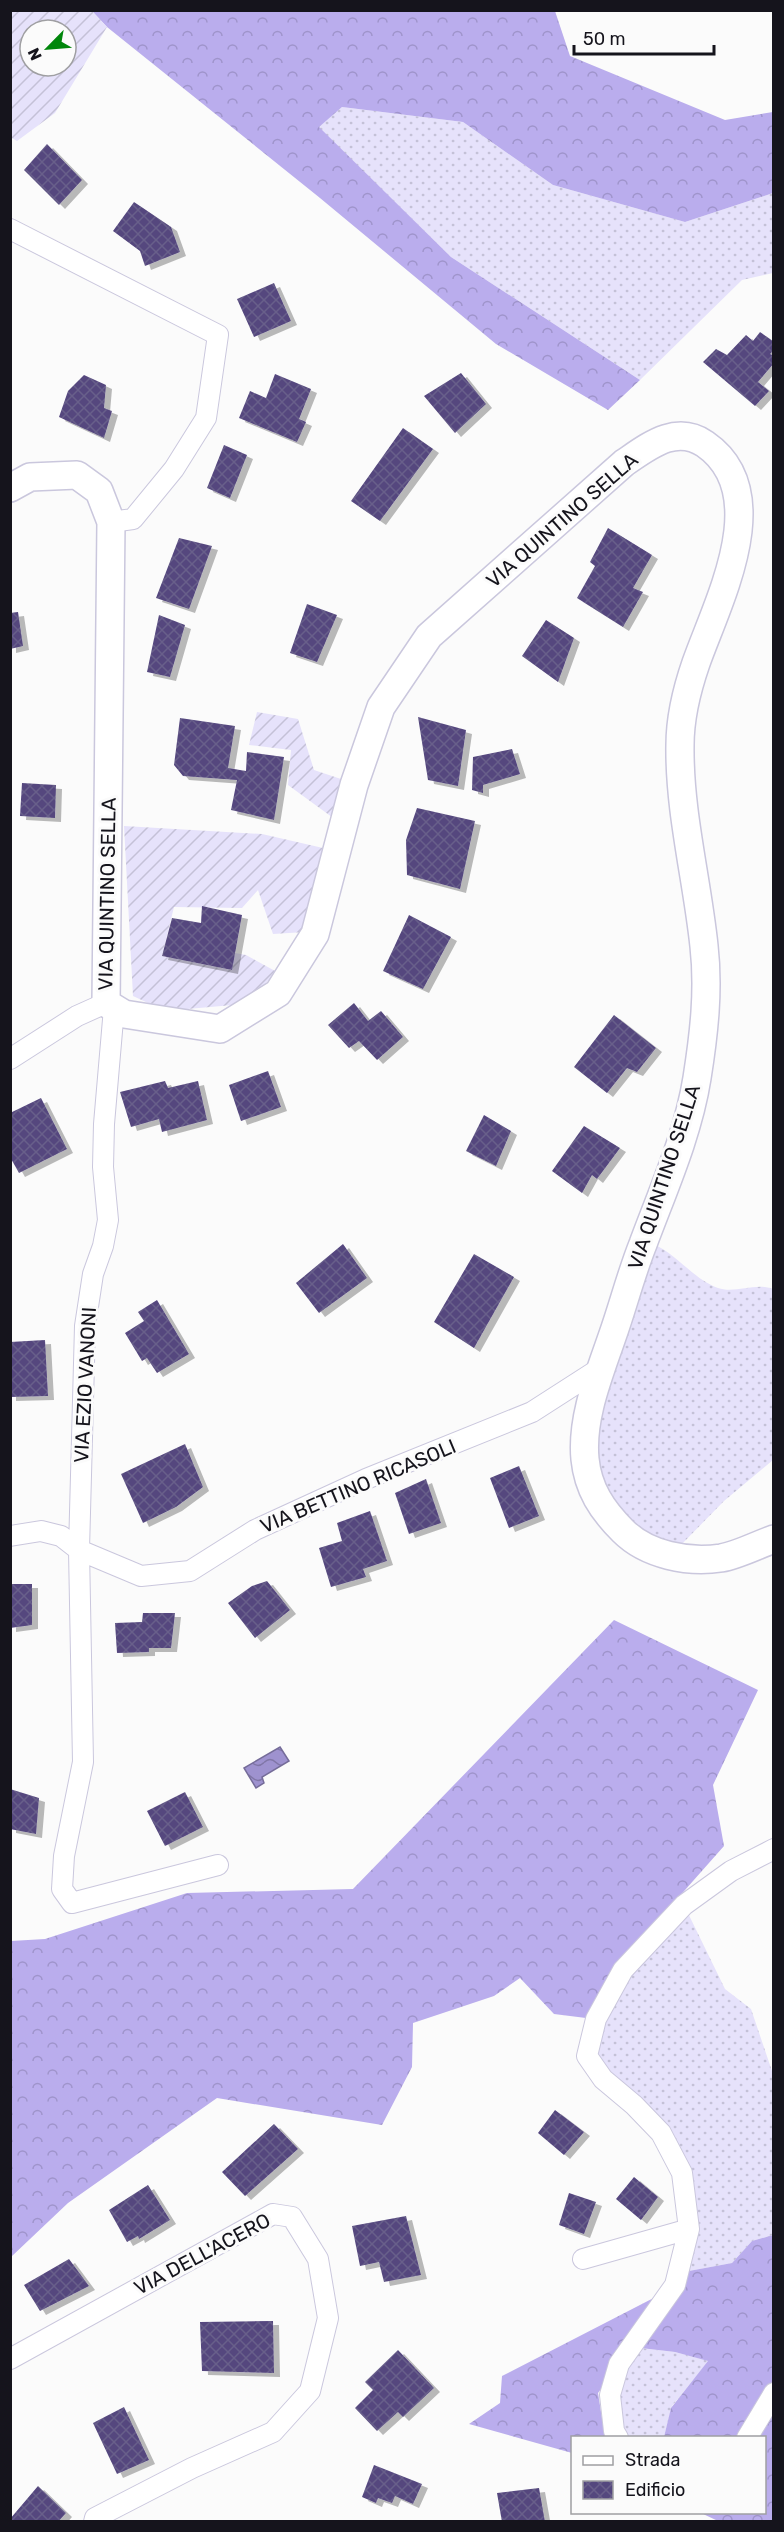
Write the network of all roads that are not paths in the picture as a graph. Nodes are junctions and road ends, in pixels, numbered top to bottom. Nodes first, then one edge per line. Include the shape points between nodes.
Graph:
1 (10, 229) edge
2 (10, 488) edge
3 (111, 522) junction
4 (110, 1006) junction
5 (10, 1059) edge
6 (602, 1367) junction
7 (10, 1536) edge
8 (774, 1539) edge
9 (79, 1550) junction
10 (774, 1849) edge
11 (218, 1865) dead end
12 (690, 2229) junction
13 (583, 2259) dead end
14 (10, 2359) edge
15 (774, 2393) edge
16 (617, 2436) edge
17 (748, 2436) edge
18 (94, 2522) edge

1 - 3 street via 218,335 206,418 174,470 133,519
2 - 3 street, VIA QUINTINO SELLA via 30,477 77,475 99,491
3 - 4 street, VIA QUINTINO SELLA
4 - 5 street via 77,1016
4 - 6 street, VIA QUINTINO SELLA via 124,1014 220,1029 278,993 315,934 354,785 381,707 429,636 648,446 674,435 694,437 710,447 732,474 738,535 724,592 696,663 680,726 685,811 705,948 703,1043 695,1094
4 - 9 street, VIA EZIO VANONI via 103,1167 108,1220 93,1274 85,1326
6 - 8 street, VIA QUINTINO SELLA via 585,1431 585,1461 597,1501 631,1539 672,1557 695,1558 721,1558
6 - 9 street, VIA BETTINO RICASOLI via 532,1412 366,1479 255,1530 190,1571 141,1576
7 - 9 street, VIA BETTINO RICASOLI via 41,1531 61,1536
9 - 11 street, VIA EZIO VANONI via 83,1762 64,1856 62,1889 72,1903
10 - 12 street via 731,1870 684,1905 623,1970 596,2019 587,2056 603,2079 661,2133 682,2173
12 - 13 street
12 - 16 street via 675,2285 619,2364 610,2395
14 - 18 street, VIA DELL'ACERO via 273,2214 292,2217 318,2259 328,2318 310,2391 273,2432 192,2468 95,2518
15 - 17 street

